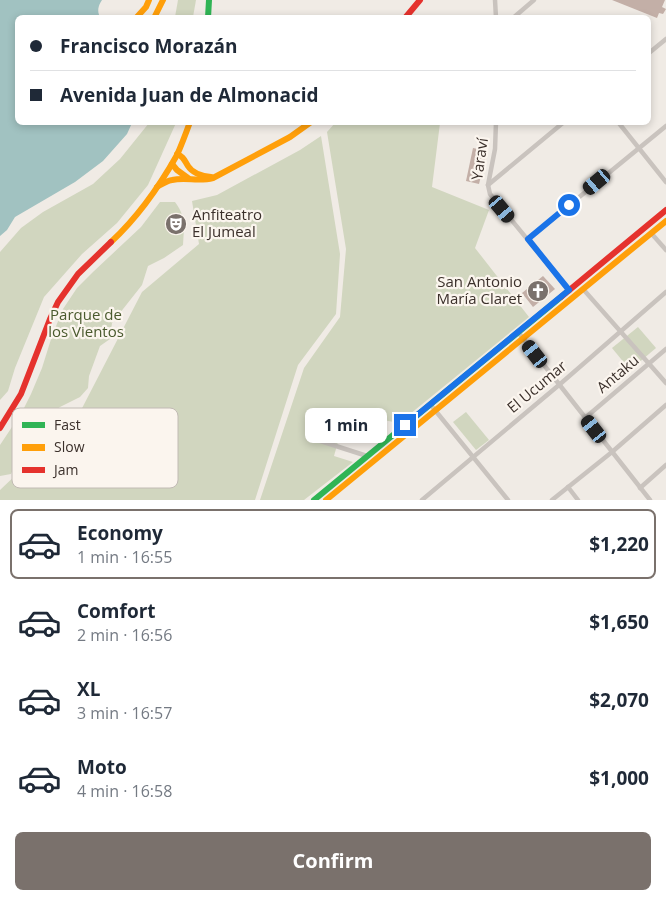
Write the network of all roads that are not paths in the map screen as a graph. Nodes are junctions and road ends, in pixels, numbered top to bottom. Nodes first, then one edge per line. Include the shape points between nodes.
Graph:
1 (149, 0) edge
2 (163, 0) edge
3 (209, 0) edge
4 (420, 0) edge
5 (495, 0) edge
6 (534, 0) edge
7 (139, 15) edge
8 (156, 15) edge
9 (208, 15) edge
10 (408, 15) edge
11 (496, 15) edge
12 (516, 15) edge
13 (666, 39) edge
14 (651, 51) edge
15 (189, 125) edge
16 (307, 125) edge
17 (496, 125) edge
18 (560, 125) edge
19 (620, 125) edge
20 (666, 126) edge
21 (639, 148) junction
22 (177, 154) junction
23 (172, 164) junction
24 (213, 178) junction
25 (191, 179) junction
26 (666, 182) edge
27 (488, 185) junction
28 (158, 187) junction
29 (666, 210) edge
30 (666, 220) edge
31 (651, 233) junction
32 (528, 239) junction
33 (666, 250) edge
34 (583, 289) junction
35 (569, 290) junction
36 (666, 292) edge
37 (574, 296) junction
38 (518, 332) junction
39 (621, 332) junction
40 (522, 338) junction
41 (666, 349) edge
42 (649, 364) junction
43 (666, 383) edge
44 (560, 385) junction
45 (430, 404) junction
46 (666, 405) edge
47 (435, 410) junction
48 (585, 418) junction
49 (0, 428) edge
50 (308, 437) dead end
51 (612, 452) junction
52 (367, 456) junction
53 (473, 457) junction
54 (666, 465) edge
55 (568, 487) junction
56 (640, 488) junction
57 (423, 499) edge
58 (314, 500) edge
59 (326, 500) edge
60 (508, 500) edge
61 (552, 500) edge
62 (578, 500) edge
63 (650, 500) edge

1 - 7 street
2 - 8 street
3 - 9 street
4 - 10 street
5 - 11 street
6 - 12 street
13 - 14 street
15 - 22 street
16 - 24 street
17 - 27 street, Yaraví
18 - 27 street
19 - 21 street
20 - 21 street
21 - 26 street
21 - 32 street
22 - 23 street
22 - 24 street via 186,159 196,173
23 - 25 street via 180,174
23 - 28 street
24 - 25 street
25 - 28 street via 170,180
27 - 32 street, Yaraví via 490,194
28 - 49 street via 127,227 69,286 50,319 20,394
29 - 35 street
30 - 31 street
31 - 33 street
31 - 34 street
32 - 35 street, Yaraví
34 - 37 street
34 - 39 street
35 - 37 street, Yaraví
35 - 38 street
36 - 39 street, El Ucumar
37 - 40 street
38 - 40 street
38 - 45 street
39 - 42 street
39 - 44 street, El Ucumar
40 - 44 street
40 - 47 street
41 - 42 street, Antaku
42 - 43 street
42 - 48 street, Antaku
44 - 48 street
44 - 53 street, El Ucumar
45 - 47 street
45 - 52 street
46 - 51 street
47 - 53 street
47 - 59 street
48 - 51 street
50 - 52 street
51 - 55 street
51 - 56 street
52 - 58 street
53 - 57 street, El Ucumar
53 - 60 street
54 - 56 street
55 - 61 street
55 - 62 street
56 - 63 street

